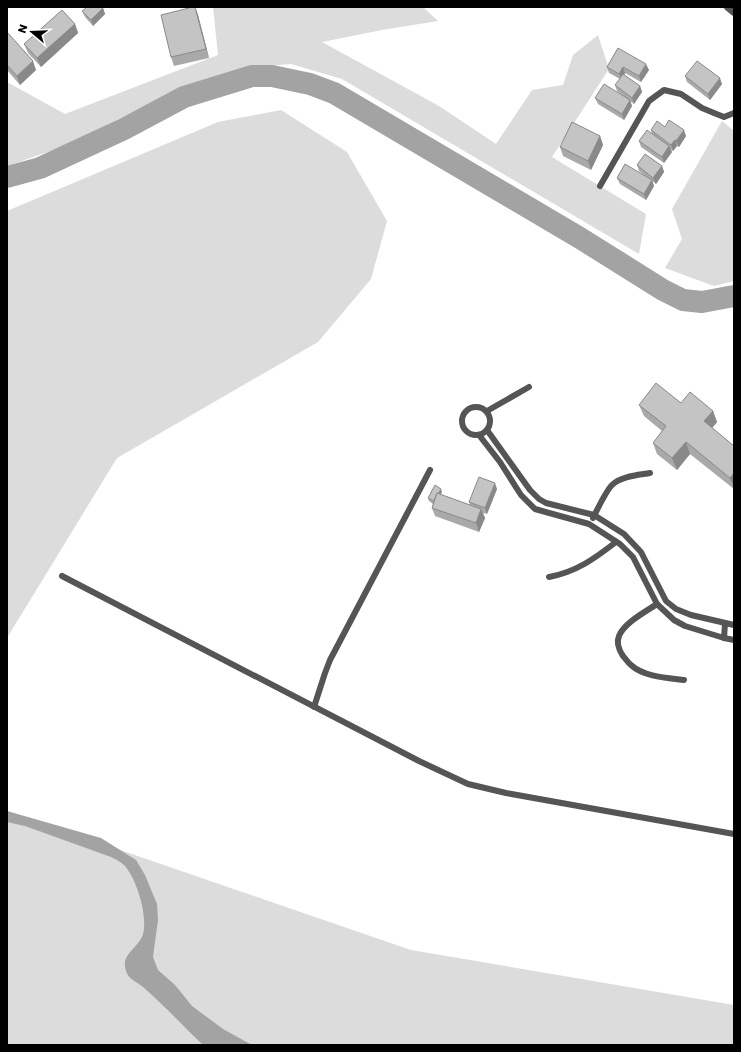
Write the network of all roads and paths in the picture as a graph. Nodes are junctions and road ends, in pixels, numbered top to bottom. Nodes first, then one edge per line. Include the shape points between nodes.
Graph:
1 (728, 7) edge
2 (734, 12) edge
3 (734, 113) edge
4 (600, 186) dead end
5 (529, 387) dead end
6 (487, 411) junction
7 (487, 430) junction
8 (479, 435) junction
9 (430, 470) dead end
10 (650, 473) dead end
11 (594, 515) junction
12 (589, 524) junction
13 (616, 542) junction
14 (62, 576) dead end
15 (548, 577) dead end
16 (657, 604) junction
17 (725, 624) junction
18 (734, 625) edge
19 (724, 638) junction
20 (734, 640) edge
21 (684, 680) dead end
22 (314, 707) junction
23 (734, 834) edge

1 - 2 street
3 - 4 lane via 724,116 714,113 681,94 664,90 649,101
5 - 6 lane
6 - 7 lane via 491,421
6 - 8 lane via 474,406 463,415 465,430
7 - 8 lane
7 - 11 lane via 538,499
8 - 12 lane via 521,496 535,509
9 - 22 lane via 330,660
10 - 11 lane via 612,485
11 - 12 lane
11 - 17 lane via 624,534 642,552 666,601 676,609 691,615
12 - 13 lane
13 - 15 lane via 584,566
13 - 16 lane via 633,557
14 - 22 lane
16 - 19 lane via 674,620 685,626
16 - 21 lane via 626,626 617,643 631,666 642,672
17 - 18 lane
17 - 19 lane
19 - 20 lane
22 - 23 lane via 468,784

